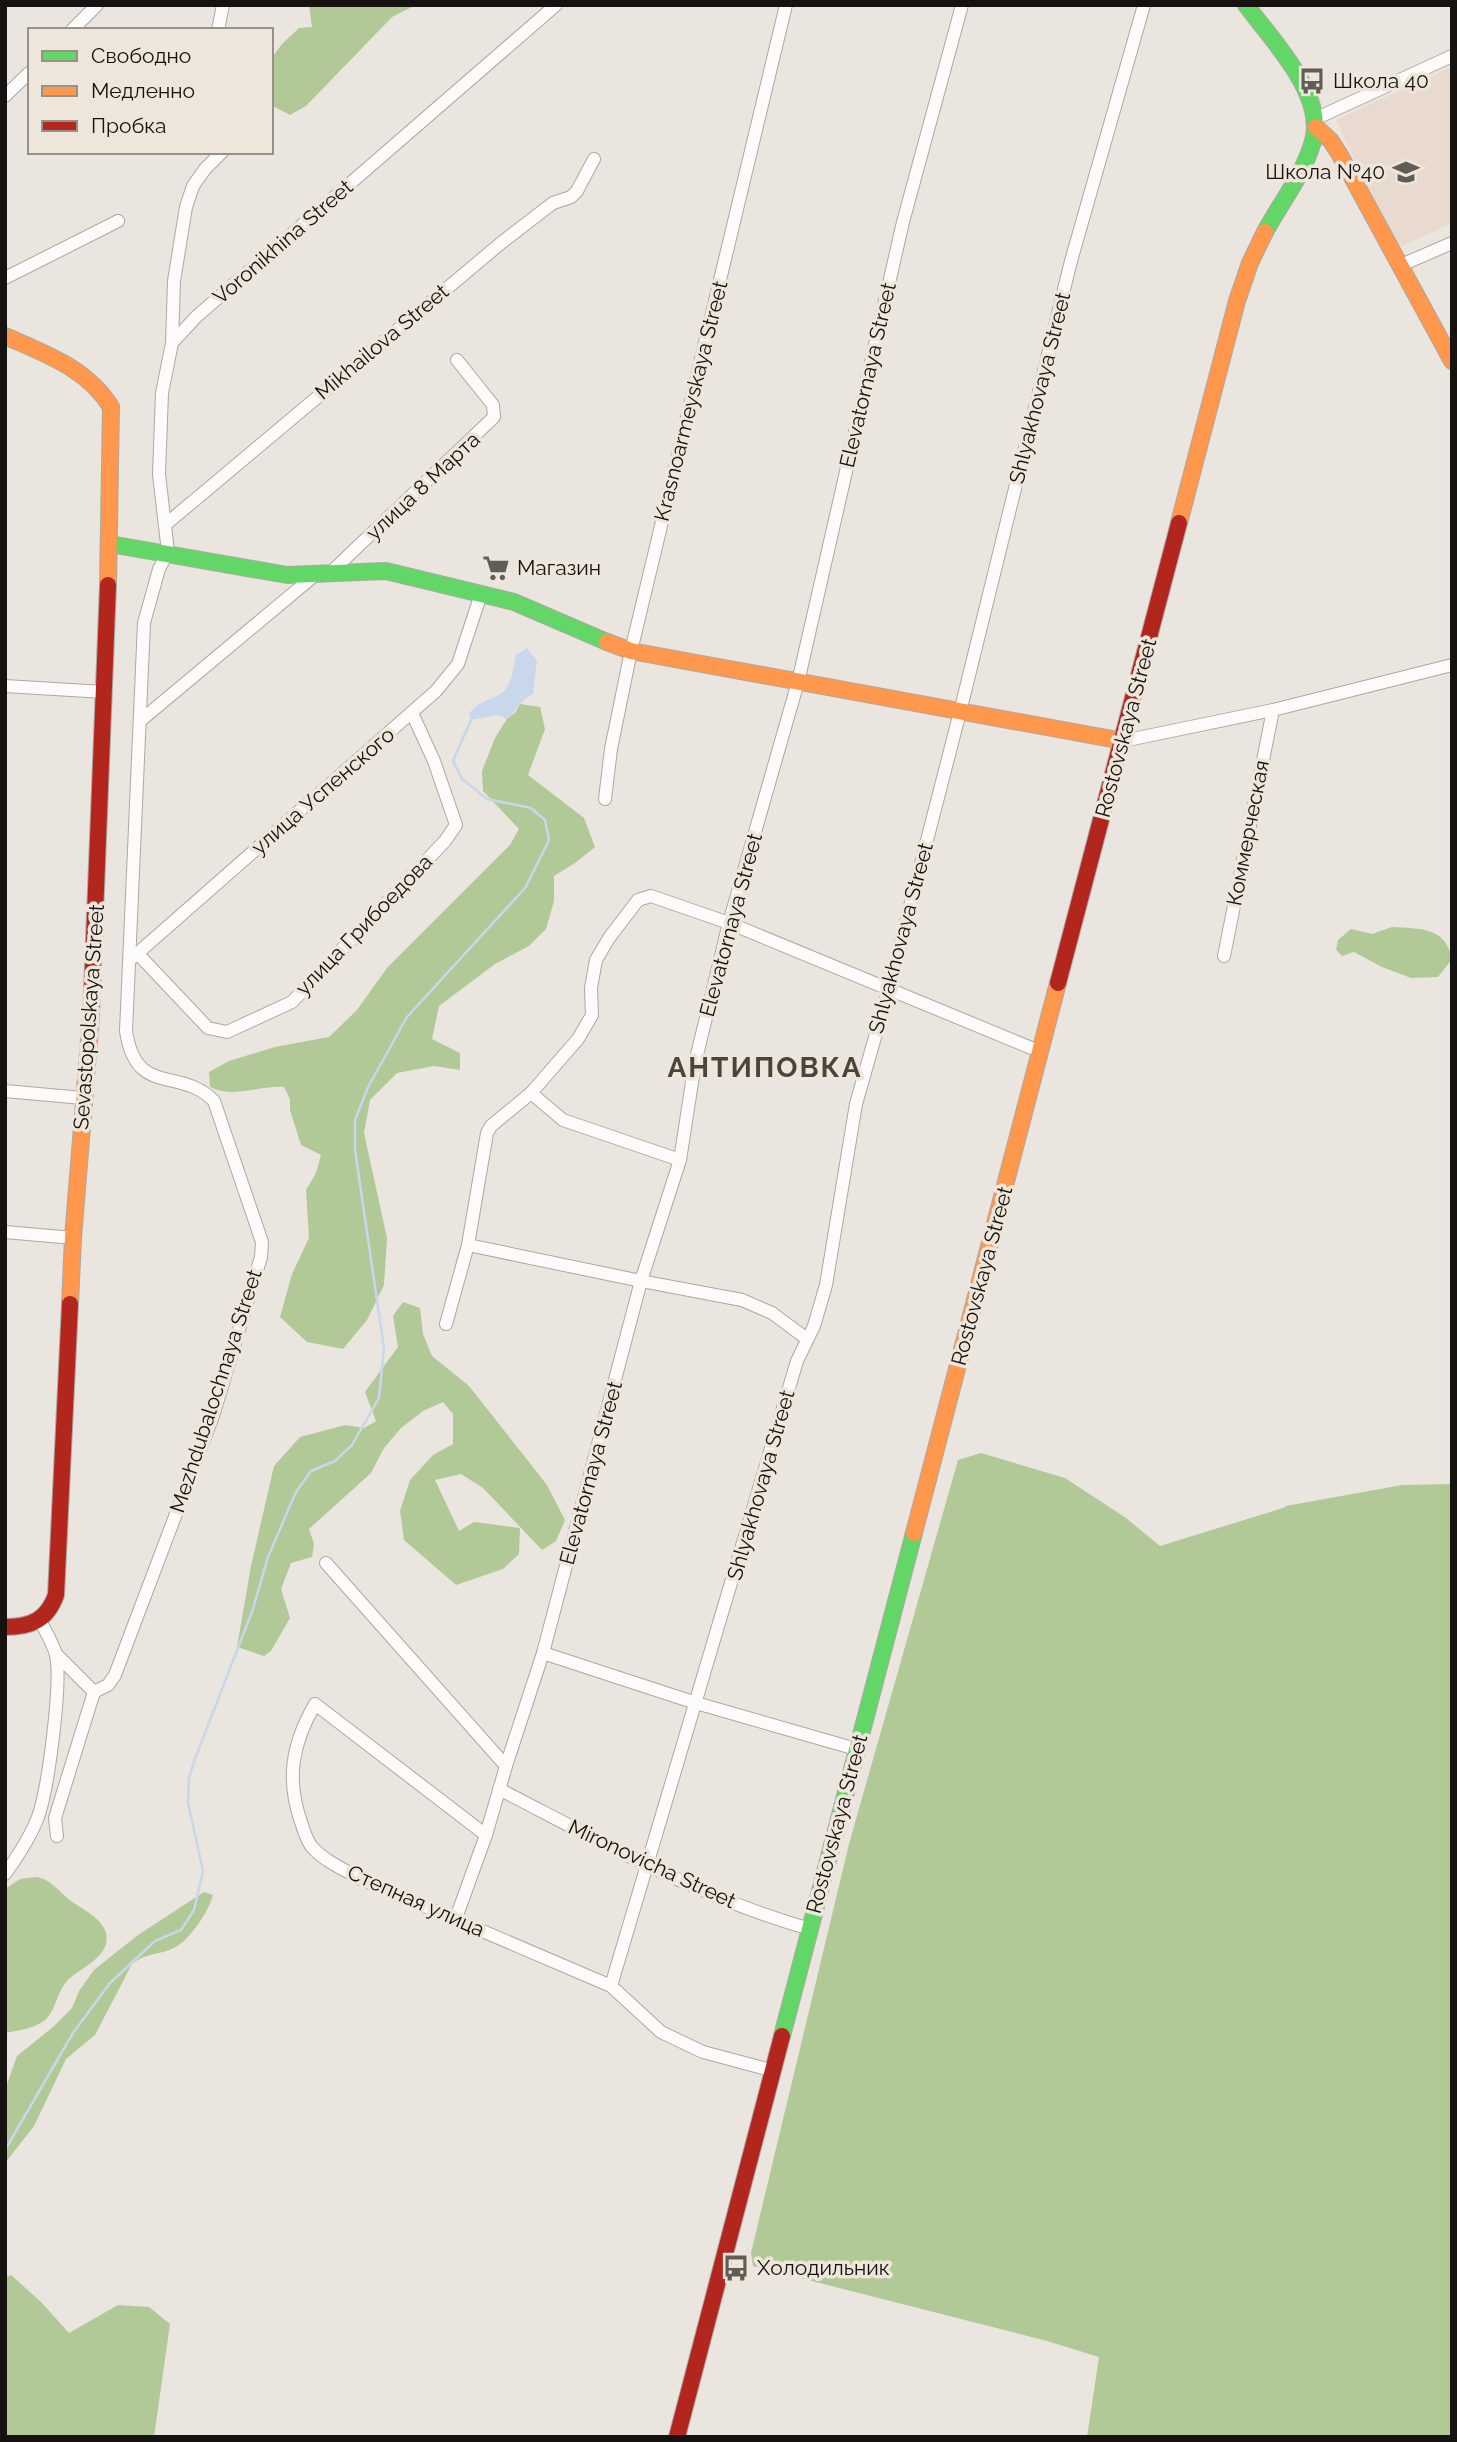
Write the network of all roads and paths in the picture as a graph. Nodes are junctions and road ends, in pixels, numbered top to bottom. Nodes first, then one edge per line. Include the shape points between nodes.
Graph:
1 (97, 5) edge
2 (223, 5) edge
3 (556, 5) edge
4 (786, 5) edge
5 (962, 5) edge
6 (1144, 5) edge
7 (1246, 5) edge
8 (74, 28) edge
9 (218, 28) edge
10 (1452, 56) edge
11 (28, 74) edge
12 (5, 96) edge
13 (1317, 123) junction
14 (220, 154) edge
15 (594, 159) dead end
16 (118, 221) dead end
17 (1452, 243) edge
18 (1399, 266) junction
19 (5, 278) edge
20 (5, 336) edge
21 (172, 342) junction
22 (457, 360) dead end
23 (1452, 361) edge
24 (165, 526) junction
25 (110, 544) junction
26 (168, 552) junction
27 (323, 574) junction
28 (481, 594) junction
29 (631, 651) junction
30 (1452, 664) edge
31 (798, 682) junction
32 (5, 686) edge
33 (104, 692) junction
34 (1273, 710) junction
35 (960, 712) junction
36 (412, 713) junction
37 (140, 721) junction
38 (1123, 741) junction
39 (605, 799) dead end
40 (729, 923) junction
41 (1224, 956) dead end
42 (133, 958) junction
43 (889, 988) junction
44 (1041, 1052) junction
45 (5, 1091) edge
46 (531, 1093) junction
47 (83, 1098) junction
48 (680, 1160) junction
49 (5, 1233) edge
50 (73, 1238) junction
51 (468, 1245) junction
52 (641, 1281) junction
53 (446, 1324) dead end
54 (807, 1339) junction
55 (326, 1563) dead end
56 (40, 1620) junction
57 (5, 1627) edge
58 (543, 1653) junction
59 (56, 1654) junction
60 (94, 1692) junction
61 (696, 1703) junction
62 (856, 1749) junction
63 (506, 1766) junction
64 (499, 1789) junction
65 (486, 1835) junction
66 (57, 1836) dead end
67 (647, 1865) junction
68 (5, 1874) edge
69 (456, 1918) junction
70 (810, 1929) junction
71 (611, 1986) junction
72 (774, 2071) junction
73 (677, 2437) edge

1 - 8 street
2 - 9 street
3 - 21 street, Voronikhina Street
4 - 29 street, Krasnoarmeyskaya Street
5 - 31 street, Elevatornaya Street via 903,222
6 - 35 street, Shlyakhovaya Street via 1071,261
7 - 13 street via 1310,99
10 - 13 street
11 - 12 street
13 - 18 street via 1340,155
13 - 38 street, Rostovskaya Street via 1310,152 1242,283
14 - 21 street via 193,186 186,207 174,281
15 - 24 street, Mikhailova Street via 571,197 553,203 501,243
16 - 19 street
17 - 18 street
18 - 23 street
20 - 25 street, Sevastopolskaya Street via 77,372 106,396 111,407
21 - 24 street via 162,393 159,474
22 - 27 street, улица 8 Марта via 493,405 494,416
24 - 26 street
25 - 26 street
25 - 33 street, Sevastopolskaya Street
26 - 27 street via 288,575
26 - 37 street, Mezhdubalochnaya Street via 144,623
27 - 28 street via 386,571
27 - 37 street, улица 8 Марта
28 - 29 street
28 - 36 street, улица Успенского via 458,664
29 - 31 street
29 - 39 street, Krasnoarmeyskaya Street
30 - 34 street
31 - 35 street
31 - 40 street, Elevatornaya Street
32 - 33 street
33 - 47 street, Sevastopolskaya Street via 93,981
34 - 38 street
34 - 41 street, Коммерческая
35 - 38 street
35 - 43 street, Shlyakhovaya Street
36 - 42 street, улица Успенского
36 - 42 street, улица Грибоедова via 456,825 292,1002 227,1032 208,1028
37 - 42 street, Mezhdubalochnaya Street
38 - 44 street, Rostovskaya Street
40 - 43 street
40 - 46 street via 651,896 638,900 596,960 592,1015 578,1040
40 - 48 street, Elevatornaya Street via 695,1063
42 - 60 street, Mezhdubalochnaya Street via 126,1031 133,1060 151,1074 197,1089 214,1101 262,1242 213,1416 115,1675
43 - 44 street
43 - 54 street, Shlyakhovaya Street via 856,1104 826,1285
44 - 62 street, Rostovskaya Street
45 - 47 street
46 - 48 street via 563,1120
46 - 51 street via 496,1120 487,1133
47 - 50 street, Sevastopolskaya Street
48 - 52 street, Elevatornaya Street
49 - 50 street
50 - 56 street, Sevastopolskaya Street via 58,1583 52,1606
51 - 52 street
51 - 53 street
52 - 54 street via 750,1303
52 - 58 street, Elevatornaya Street
54 - 61 street, Shlyakhovaya Street
55 - 63 street
56 - 57 street via 28,1626
56 - 59 street
58 - 61 street
58 - 63 street, Elevatornaya Street
59 - 60 street
59 - 68 street via 58,1675 45,1793 28,1841
60 - 66 street via 55,1818
61 - 62 street
61 - 67 street, Shlyakhovaya Street
62 - 70 street, Rostovskaya Street
63 - 64 street, Elevatornaya Street
64 - 65 street, Elevatornaya Street
64 - 67 street, Mironovicha Street
65 - 69 street, Elevatornaya Street
65 - 69 street, Степная улица via 314,1704 298,1741 291,1778 293,1799 312,1847 361,1879
67 - 70 street, Mironovicha Street via 765,1917
67 - 71 street, Shlyakhovaya Street
69 - 71 street, Степная улица
70 - 72 street, Rostovskaya Street
71 - 72 street, Степная улица via 661,2032 703,2052
72 - 73 street, Rostovskaya Street

